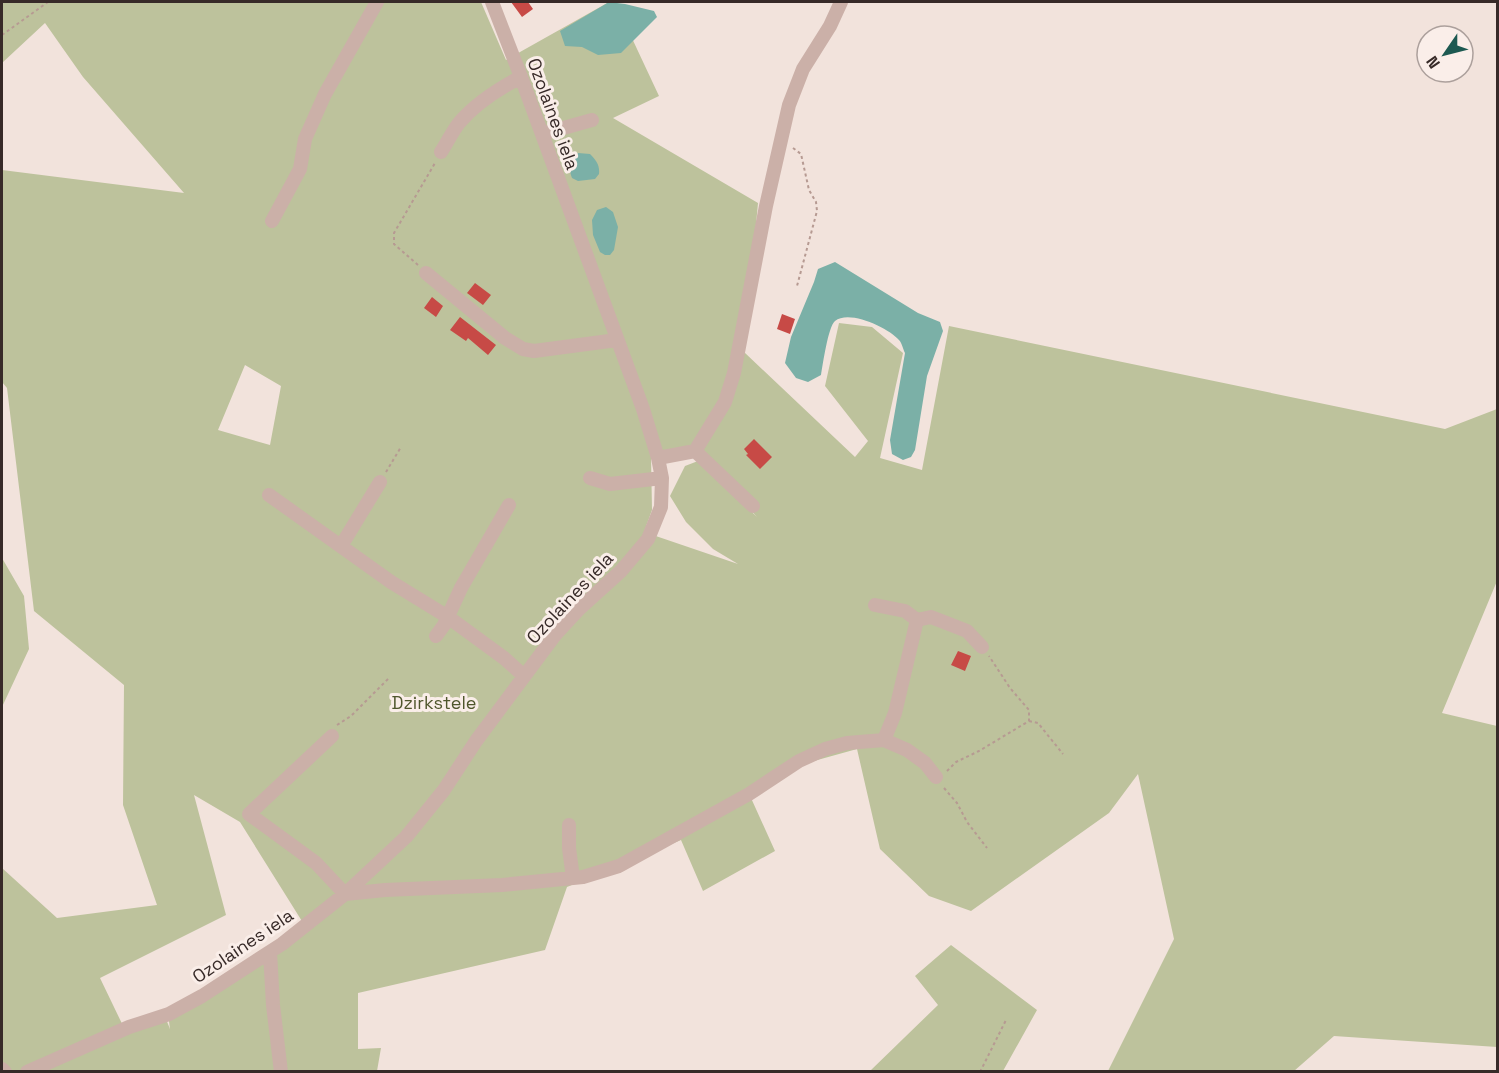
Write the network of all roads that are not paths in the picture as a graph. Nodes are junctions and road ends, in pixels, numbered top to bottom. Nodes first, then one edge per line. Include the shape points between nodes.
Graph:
1 (377, 2) edge
2 (492, 2) edge
3 (841, 2) edge
4 (521, 77) junction
5 (592, 120) dead end
6 (542, 134) junction
7 (441, 152) road end
8 (272, 221) dead end
9 (426, 273) road end
10 (617, 340) junction
11 (695, 451) junction
12 (658, 458) junction
13 (590, 478) dead end
14 (662, 478) junction
15 (380, 482) road end
16 (269, 495) dead end
17 (509, 505) dead end
18 (753, 506) dead end
19 (341, 546) junction
20 (875, 605) dead end
21 (448, 617) junction
22 (916, 620) junction
23 (436, 636) dead end
24 (982, 647) road end
25 (524, 676) junction
26 (332, 736) road end
27 (884, 740) junction
28 (936, 777) road end
29 (569, 825) dead end
30 (573, 878) junction
31 (345, 894) junction
32 (270, 952) junction
33 (2, 1069) edge
34 (5, 1071) edge
35 (27, 1071) edge
36 (281, 1071) edge

1 - 8 street via 325,94 305,139 300,169
2 - 4 street, Ozolaines iela
3 - 11 street via 803,69 789,105 734,373 725,402
4 - 6 street, Ozolaines iela
4 - 7 street via 476,106 458,124
5 - 6 street
6 - 10 street, Ozolaines iela
9 - 10 street via 524,349
10 - 12 street, Ozolaines iela
11 - 12 street
11 - 18 street
12 - 14 street, Ozolaines iela
13 - 14 street via 610,484
14 - 25 street, Ozolaines iela via 661,507 648,539 555,635
15 - 19 street
16 - 19 street
17 - 21 street
19 - 21 street
20 - 22 street via 905,611
21 - 23 street
21 - 25 street
22 - 24 street via 931,617 967,632
22 - 27 street via 895,713
25 - 31 street, Ozolaines iela via 406,837
26 - 31 street via 249,814 316,863
27 - 28 street via 908,750
27 - 30 street via 825,749 619,866
29 - 30 street
30 - 31 street
31 - 32 street, Ozolaines iela
32 - 35 street, Ozolaines iela via 169,1014
32 - 36 street
33 - 34 street

